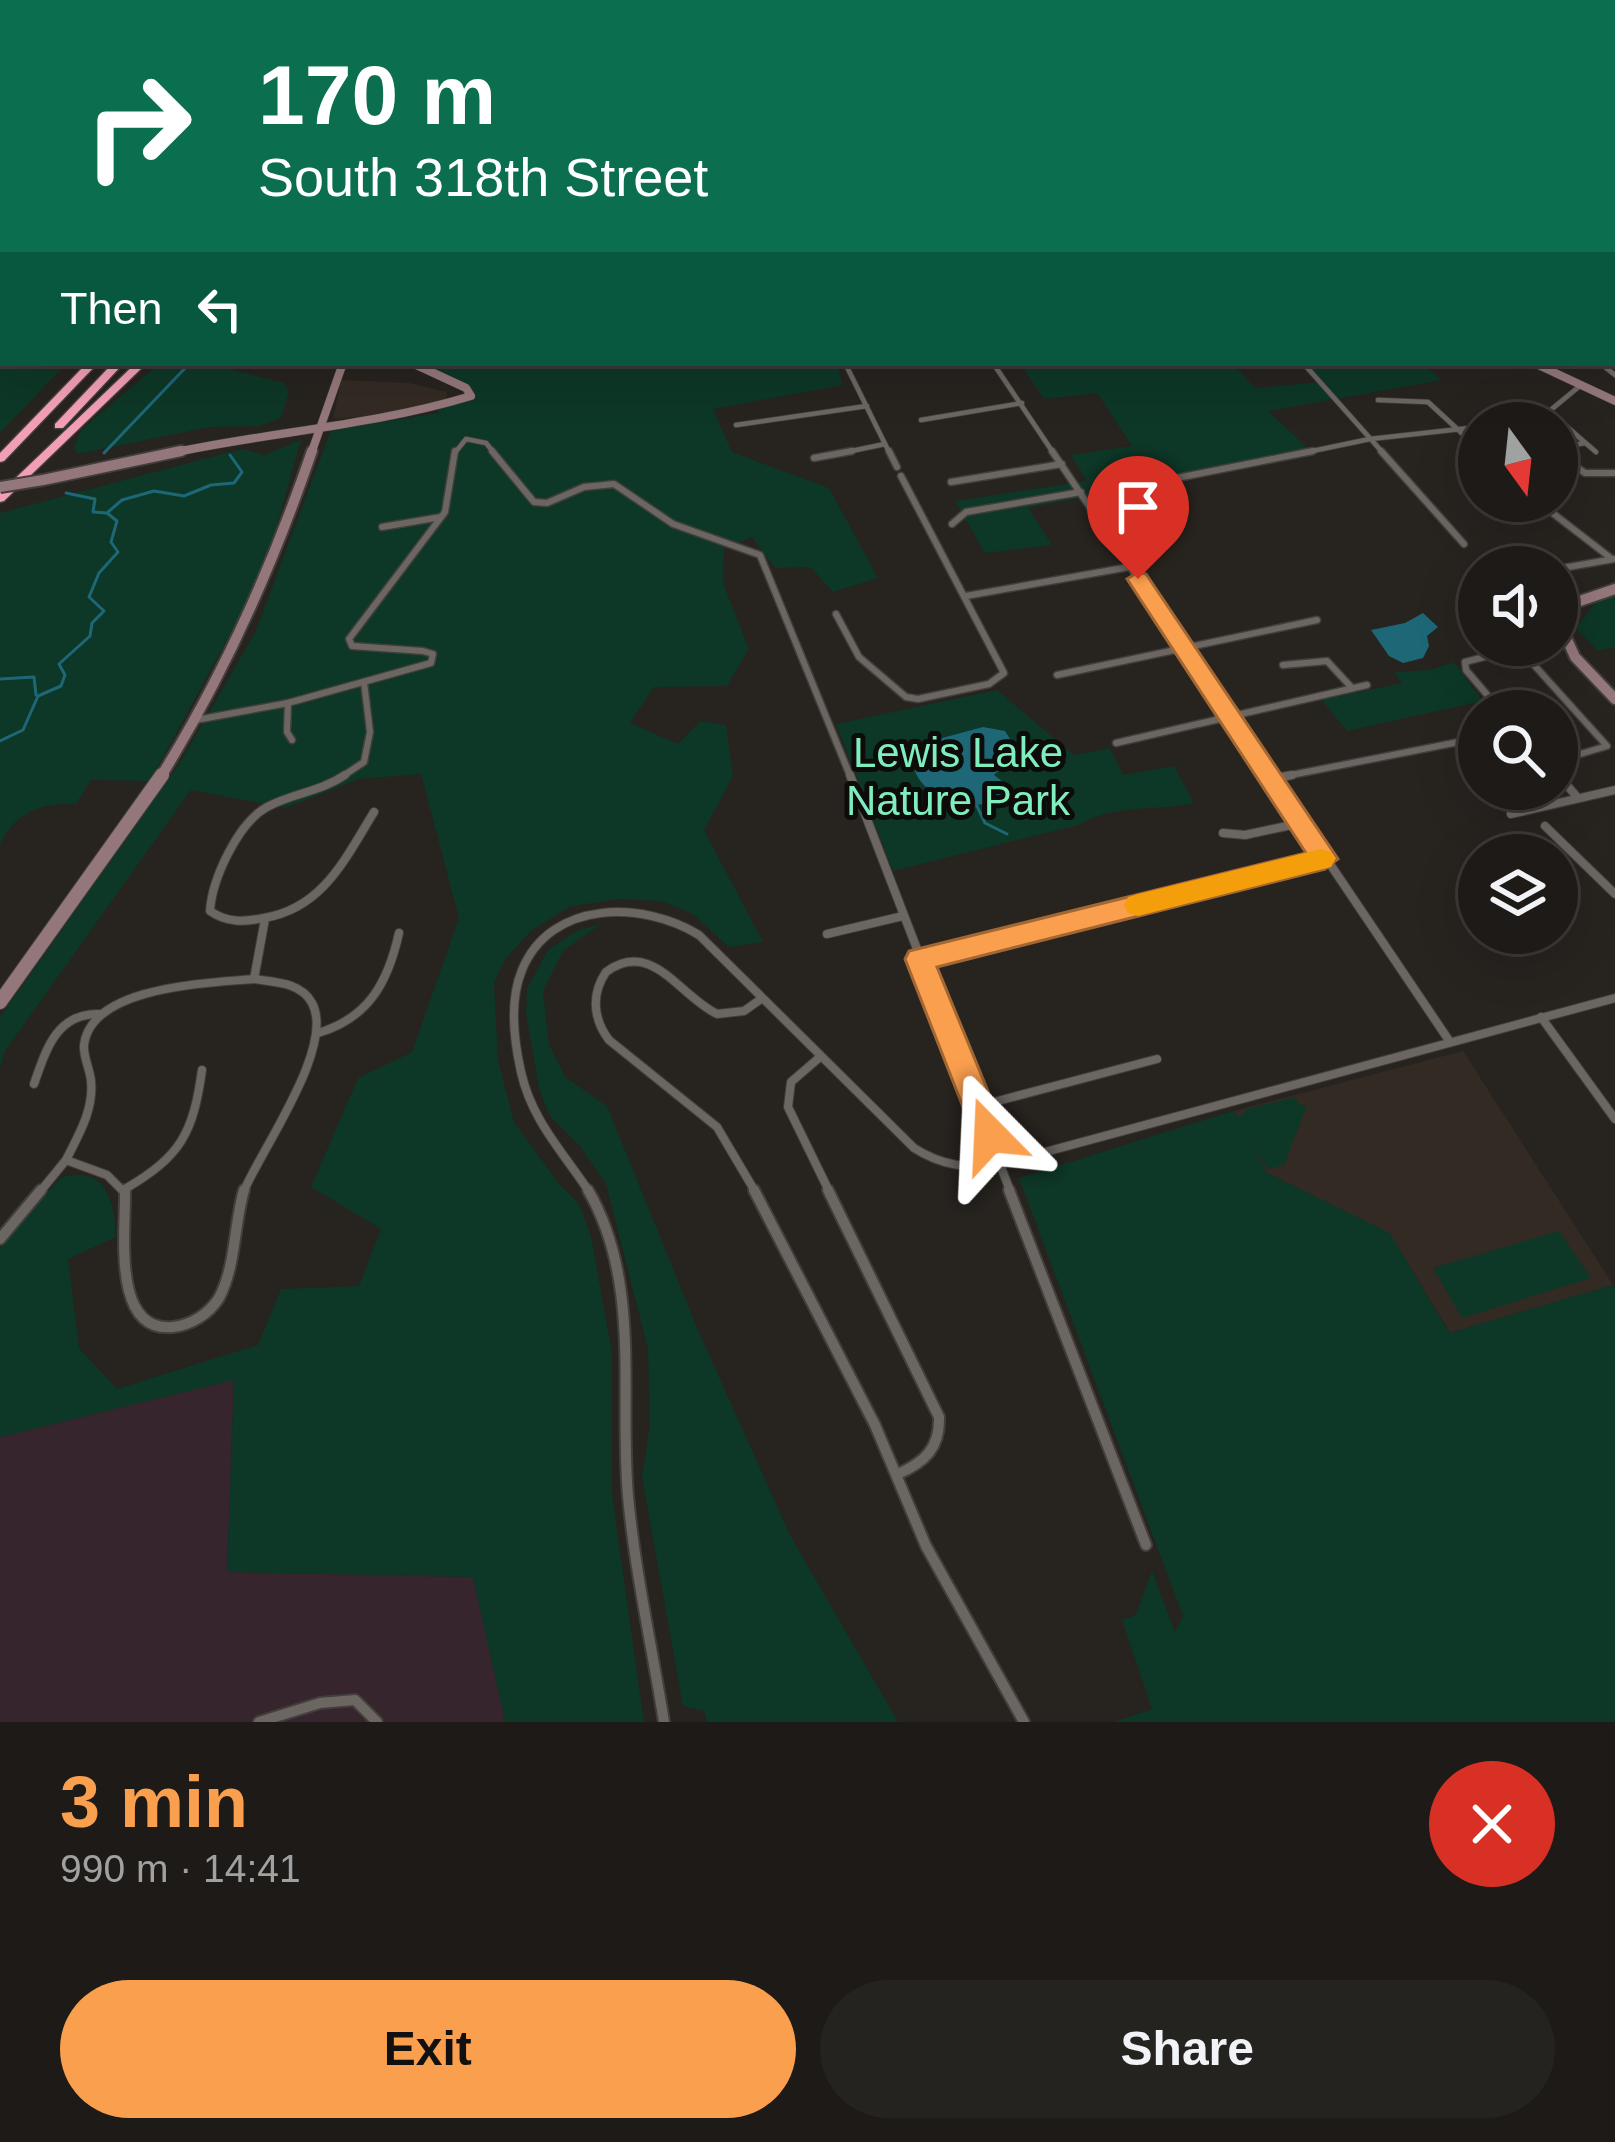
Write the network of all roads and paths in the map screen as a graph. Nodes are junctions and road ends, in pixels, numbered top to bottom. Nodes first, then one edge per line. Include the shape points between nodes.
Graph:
1 (78, 366) edge
2 (90, 366) edge
3 (114, 366) edge
4 (139, 366) edge
5 (342, 366) edge
6 (418, 366) edge
7 (847, 366) edge
8 (995, 366) edge
9 (1306, 366) edge
10 (1540, 366) edge
11 (1581, 385) junction
12 (1613, 398) edge
13 (1378, 400) dead end
14 (1560, 402) edge
15 (1022, 404) junction
16 (867, 406) junction
17 (921, 420) dead end
18 (320, 424) junction
19 (736, 425) dead end
20 (1458, 429) edge
21 (1458, 430) edge
22 (1578, 436) edge
23 (1370, 439) junction
24 (1586, 442) junction
25 (884, 444) junction
26 (1578, 444) edge
27 (1596, 452) dead end
28 (0, 455) edge
29 (814, 458) dead end
30 (1062, 464) junction
31 (1578, 467) edge
32 (1615, 473) edge
33 (1172, 479) dead end
34 (951, 482) dead end
35 (0, 488) edge
36 (1081, 492) junction
37 (0, 499) edge
38 (442, 517) junction
39 (1565, 522) edge
40 (952, 524) dead end
41 (382, 527) dead end
42 (1464, 544) dead end
43 (1613, 559) edge
44 (1578, 565) edge
45 (1129, 567) junction
46 (1615, 589) edge
47 (966, 596) junction
48 (836, 614) dead end
49 (1317, 620) dead end
50 (1186, 649) junction
51 (1282, 665) dead end
52 (1466, 666) edge
53 (1535, 666) edge
54 (1057, 675) dead end
55 (364, 682) junction
56 (1367, 685) dead end
57 (1352, 688) junction
58 (1483, 690) edge
59 (1557, 690) edge
60 (1615, 699) edge
61 (288, 703) junction
62 (1578, 714) edge
63 (1228, 715) junction
64 (196, 720) junction
65 (292, 740) dead end
66 (1458, 742) edge
67 (1116, 743) dead end
68 (1578, 755) edge
69 (1271, 779) junction
70 (1615, 790) edge
71 (1578, 798) edge
72 (1528, 810) edge
73 (374, 812) dead end
74 (1511, 814) dead end
75 (1301, 824) junction
76 (1545, 826) dead end
77 (1223, 832) dead end
78 (1325, 859) junction
79 (1615, 894) edge
80 (903, 916) junction
81 (266, 919) junction
82 (399, 933) dead end
83 (827, 934) dead end
84 (920, 959) junction
85 (254, 979) junction
86 (1615, 998) edge
87 (761, 999) junction
88 (0, 1002) edge
89 (100, 1014) junction
90 (1540, 1017) junction
91 (318, 1033) junction
92 (1450, 1042) junction
93 (820, 1057) junction
94 (1157, 1059) dead end
95 (202, 1070) dead end
96 (34, 1084) dead end
97 (979, 1106) junction
98 (1615, 1119) edge
99 (66, 1160) junction
100 (1000, 1164) junction
101 (125, 1189) junction
102 (0, 1238) edge
103 (898, 1474) junction
104 (1146, 1545) dead end
105 (259, 1722) edge
106 (376, 1722) edge
107 (664, 1722) edge
108 (1024, 1722) edge

1 - 28 highway
2 - 28 highway
3 - 35 highway
4 - 37 highway
5 - 18 main road
6 - 18 main road via 466,388 470,398
7 - 16 street
8 - 15 street
9 - 23 street
10 - 11 main road
11 - 12 main road
11 - 14 street
13 - 20 street via 1428,402
15 - 17 street
15 - 30 street
16 - 19 street
16 - 25 street
18 - 35 main road, bridge
18 - 64 main road via 278,549
21 - 23 street
22 - 24 street
23 - 33 street
23 - 42 street
24 - 26 street
24 - 27 street
25 - 29 street
25 - 47 street
30 - 34 street
30 - 36 street
31 - 32 street
36 - 40 street via 966,512
36 - 45 street
38 - 41 street
38 - 55 street via 349,643 433,654 424,666
38 - 80 street via 455,449 477,438 534,502 614,484 673,524 760,555
39 - 43 street
43 - 44 street
45 - 47 street
45 - 50 street
46 - 60 main road via 1574,603 1563,616 1575,657
47 - 48 street via 1002,676 912,699 859,657
49 - 50 street
50 - 54 street
50 - 63 street
51 - 57 street via 1327,661
52 - 58 street
53 - 59 street
55 - 61 street
55 - 81 street via 364,762 324,789 256,815 211,894 218,918
56 - 57 street
57 - 63 street
61 - 64 street
61 - 65 street
62 - 68 street via 1607,746
63 - 67 street
63 - 69 street
64 - 88 main road
66 - 69 street
69 - 75 street
70 - 71 street
72 - 74 street
73 - 81 street via 323,894
75 - 77 street via 1245,836
75 - 78 street
76 - 79 street
78 - 84 street
78 - 92 street
80 - 83 street
80 - 84 street
81 - 85 street
82 - 91 street via 394,962 368,1009 353,1023
84 - 97 street
85 - 89 street via 170,988
85 - 91 street via 295,988
86 - 90 street
87 - 93 street
87 - 103 street via 717,1014 641,960 609,968 595,993 606,1038 698,1104 730,1143
87 - 107 street via 689,926 628,908 578,918 551,934 516,988 528,1100 587,1186 605,1228 629,1371 629,1498
89 - 96 street via 74,1016 57,1028
89 - 99 street via 84,1045 90,1105
90 - 92 street
90 - 98 street
91 - 101 street via 246,1186 224,1288 214,1306 184,1325 152,1326 134,1314
92 - 100 street
93 - 100 street via 931,1160 960,1169
93 - 103 street via 791,1082 788,1106 939,1417 931,1456
94 - 97 street
95 - 101 street via 182,1150
97 - 100 street
99 - 101 street
99 - 102 street
100 - 104 street
103 - 108 street via 926,1546
105 - 106 street via 355,1700

